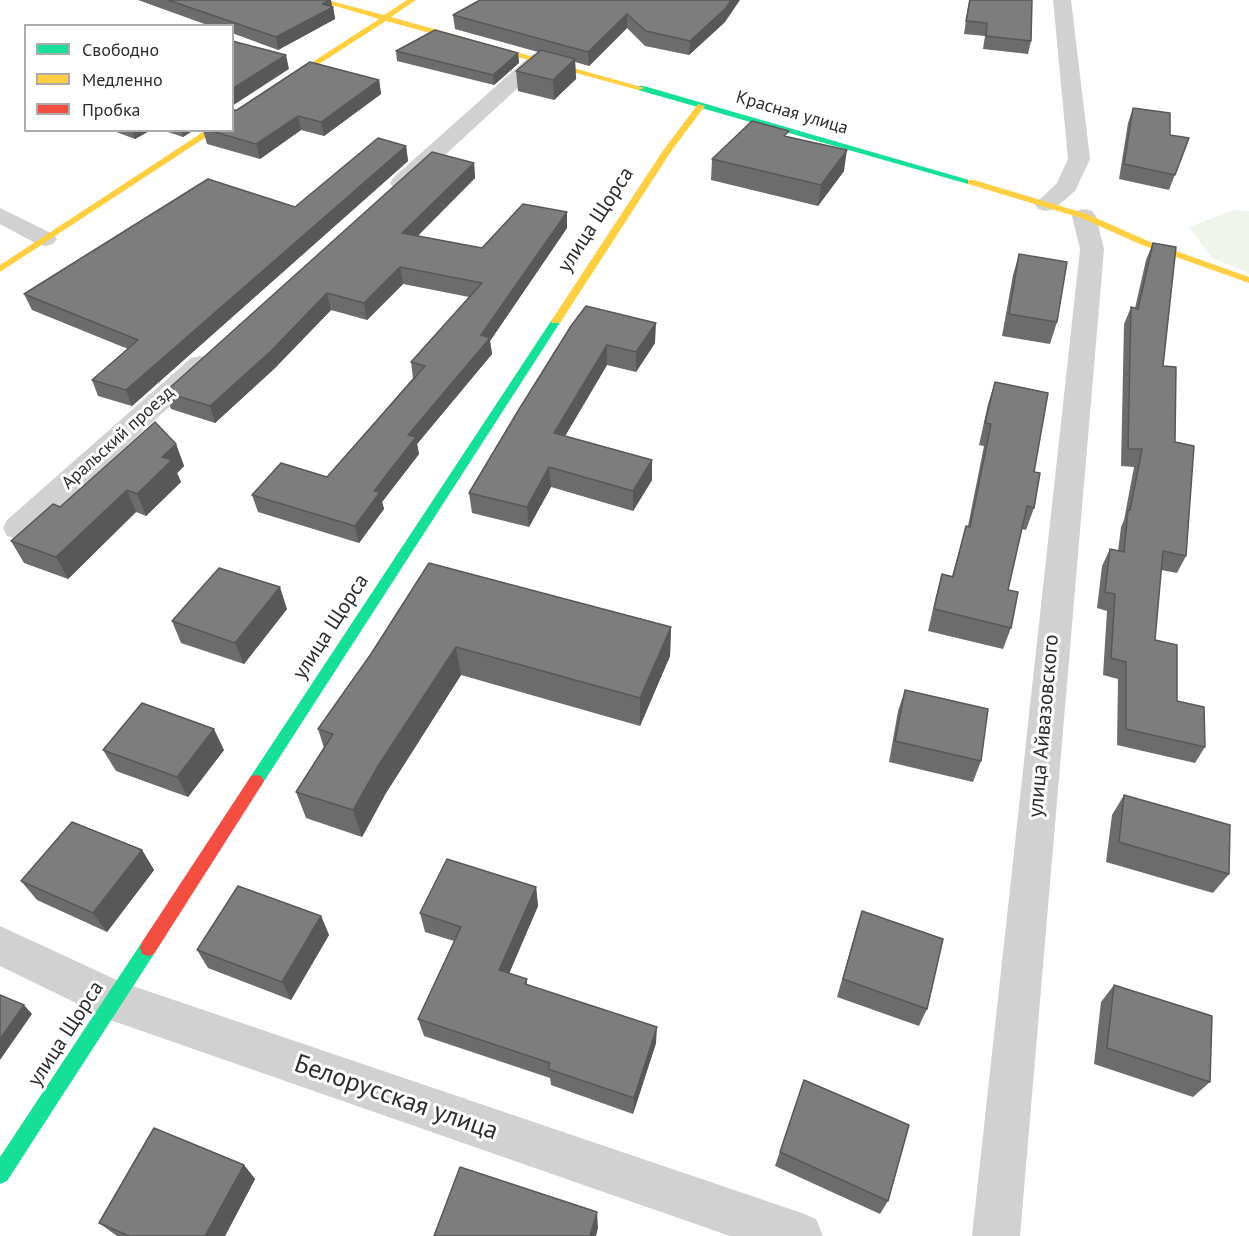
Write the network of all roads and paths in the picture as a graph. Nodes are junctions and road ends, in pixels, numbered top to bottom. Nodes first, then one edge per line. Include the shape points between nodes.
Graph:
1 (319, 0) edge
2 (412, 0) edge
3 (1062, 0) edge
4 (385, 19) junction
5 (537, 59) junction
6 (702, 106) junction
7 (234, 117) edge
8 (210, 132) edge
9 (379, 202) edge
10 (1046, 204) junction
11 (0, 215) edge
12 (1084, 216) junction
13 (45, 240) junction
14 (0, 269) edge
15 (1249, 280) edge
16 (221, 345) edge
17 (18, 528) dead end
18 (0, 945) edge
19 (113, 1000) junction
20 (0, 1174) edge
21 (799, 1236) edge
22 (996, 1236) edge

1 - 4 street, Красная улица
2 - 4 street
3 - 10 street via 1079,159 1067,186
4 - 5 street, Красная улица
4 - 7 street
5 - 6 street, Красная улица
5 - 9 street
6 - 10 street, Красная улица
6 - 19 street, улица Щорса via 668,148
8 - 13 street
10 - 12 street, Красная улица
11 - 13 street
12 - 15 street, Красная улица via 1145,243
12 - 22 street, улица Айвазовского via 1092,249
13 - 14 street
16 - 17 street, Аральский проезд
18 - 19 street, Белорусская улица
19 - 20 street, улица Щорса
19 - 21 street, Белорусская улица

